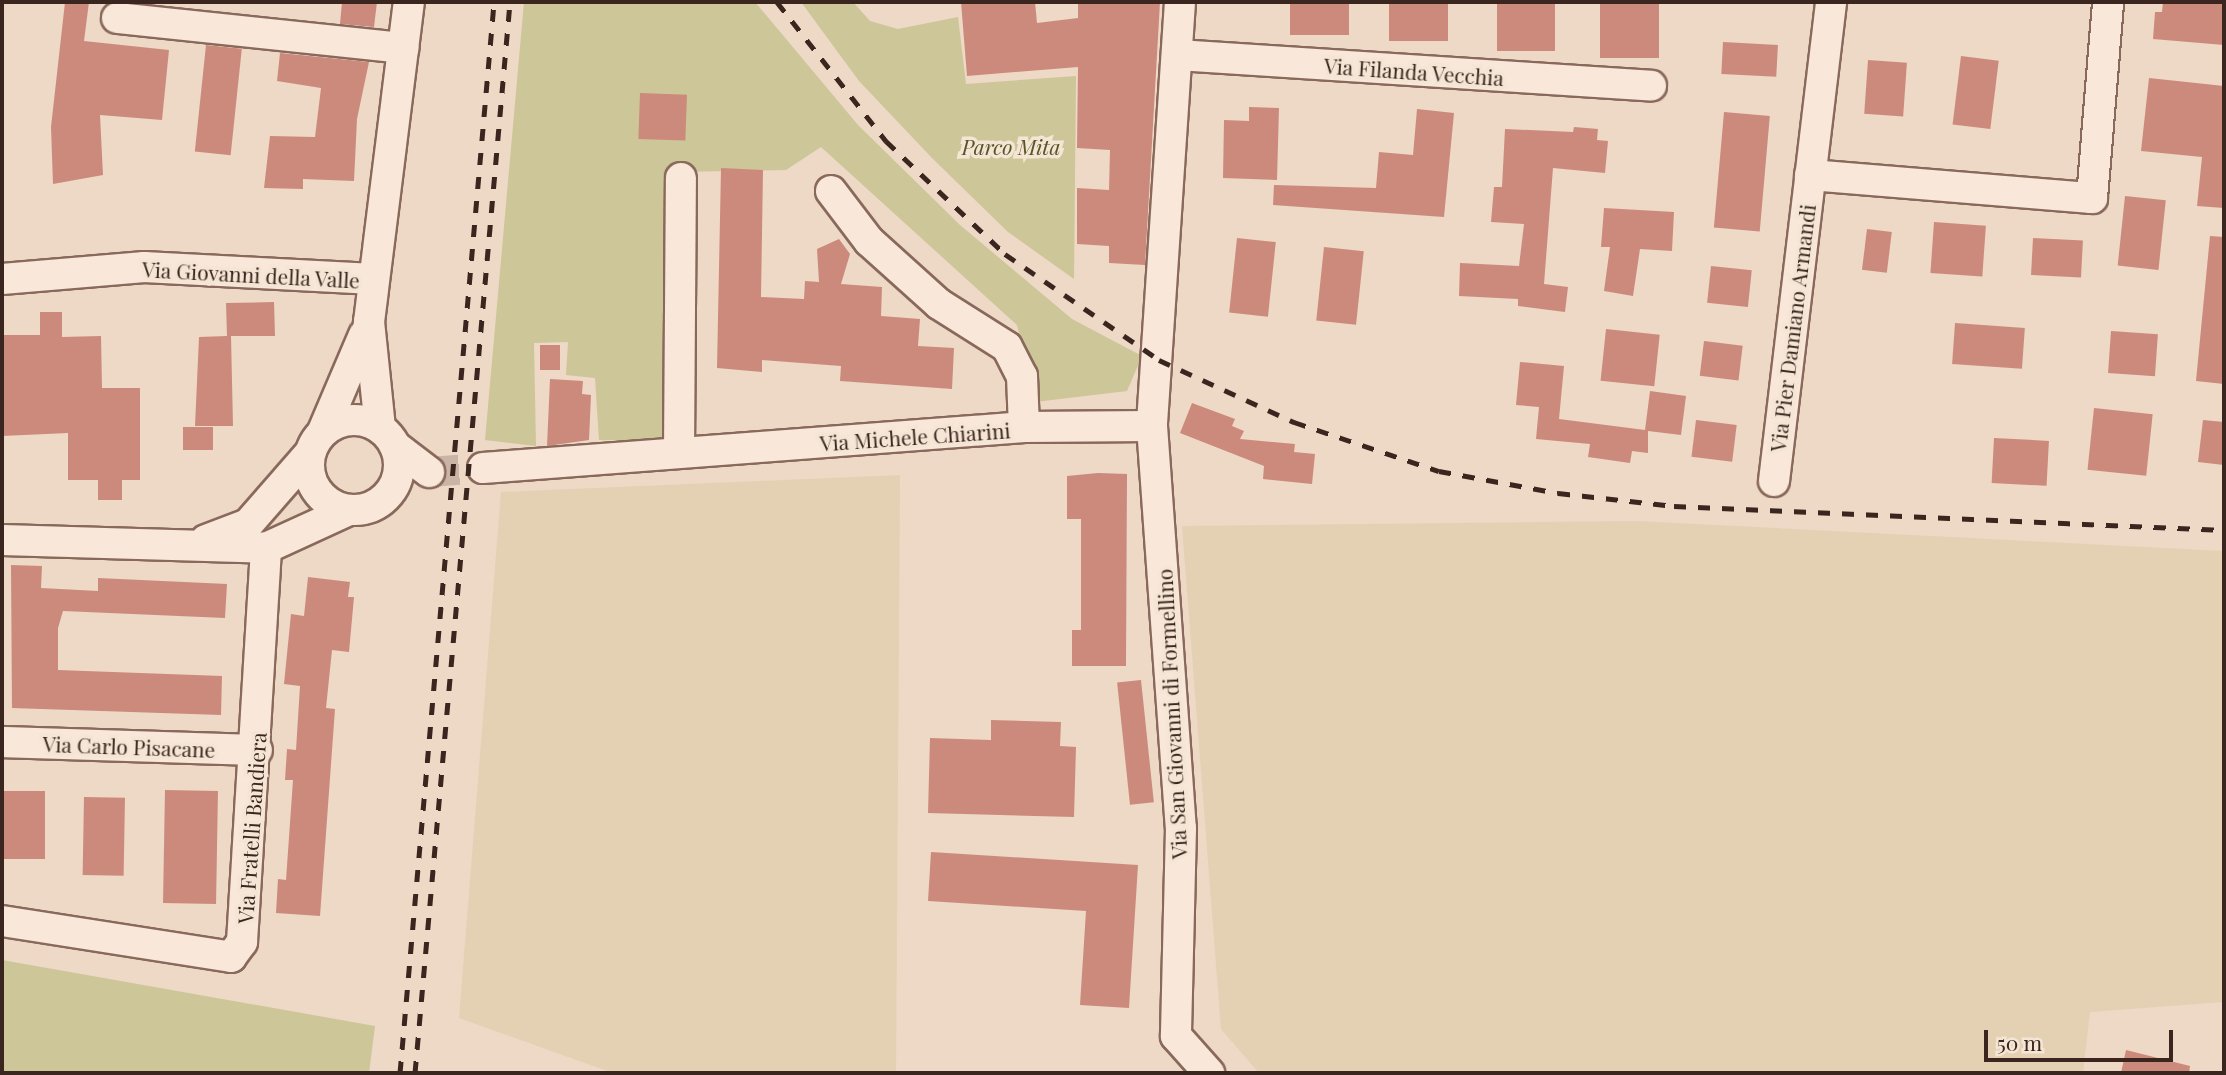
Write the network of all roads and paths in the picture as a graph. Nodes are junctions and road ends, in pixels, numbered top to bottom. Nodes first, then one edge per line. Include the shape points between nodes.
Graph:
1 (409, 2) edge
2 (1180, 2) edge
3 (1831, 2) edge
4 (2108, 2) edge
5 (117, 18) dead end
6 (403, 48) junction
7 (1177, 55) junction
8 (1650, 86) dead end
9 (1810, 175) junction
10 (681, 178) dead end
11 (831, 191) dead end
12 (2, 279) edge
13 (374, 279) junction
14 (369, 321) junction
15 (1152, 426) junction
16 (1024, 427) junction
17 (388, 437) junction
18 (316, 443) junction
19 (679, 453) junction
20 (483, 468) tunnel mouth
21 (1774, 481) dead end
22 (395, 483) junction
23 (349, 510) junction
24 (2, 540) edge
25 (199, 543) junction
26 (267, 548) junction
27 (2, 742) edge
28 (257, 750) junction
29 (2, 921) edge
30 (1209, 1073) edge

1 - 6 street, Via Giovanni della Valle
2 - 7 street
3 - 9 street, Via Pier Damiano Armandi
4 - 9 street, Via Pier Damiano Armandi via 2092,198
5 - 6 street
6 - 13 street, Via Giovanni della Valle
7 - 8 street, Via Filanda Vecchia
7 - 15 street
9 - 21 street, Via Pier Damiano Armandi
10 - 19 street
11 - 16 street via 869,241 939,304 1007,347 1022,376
12 - 13 street, Via Giovanni della Valle via 144,267
13 - 14 street, Via Giovanni della Valle
14 - 17 street, Via Giovanni della Valle
14 - 18 street, Via Giovanni della Valle
15 - 16 street, Via Michele Chiarini
15 - 30 street, Via San Giovanni di Formellino via 1181,828 1176,1036
16 - 19 street, Via Michele Chiarini
17 - 18 street via 352,419
17 - 22 street
17 - 22 street via 429,472
18 - 23 street via 313,485 335,506
18 - 25 street via 248,524
19 - 20 street, Via Michele Chiarini
22 - 23 street via 377,504
23 - 26 street
24 - 25 street
25 - 26 street
26 - 28 street, Via Fratelli Bandiera
27 - 28 street, Via Carlo Pisacane
28 - 29 street, Via Fratelli Bandiera via 248,903 242,942 231,957

